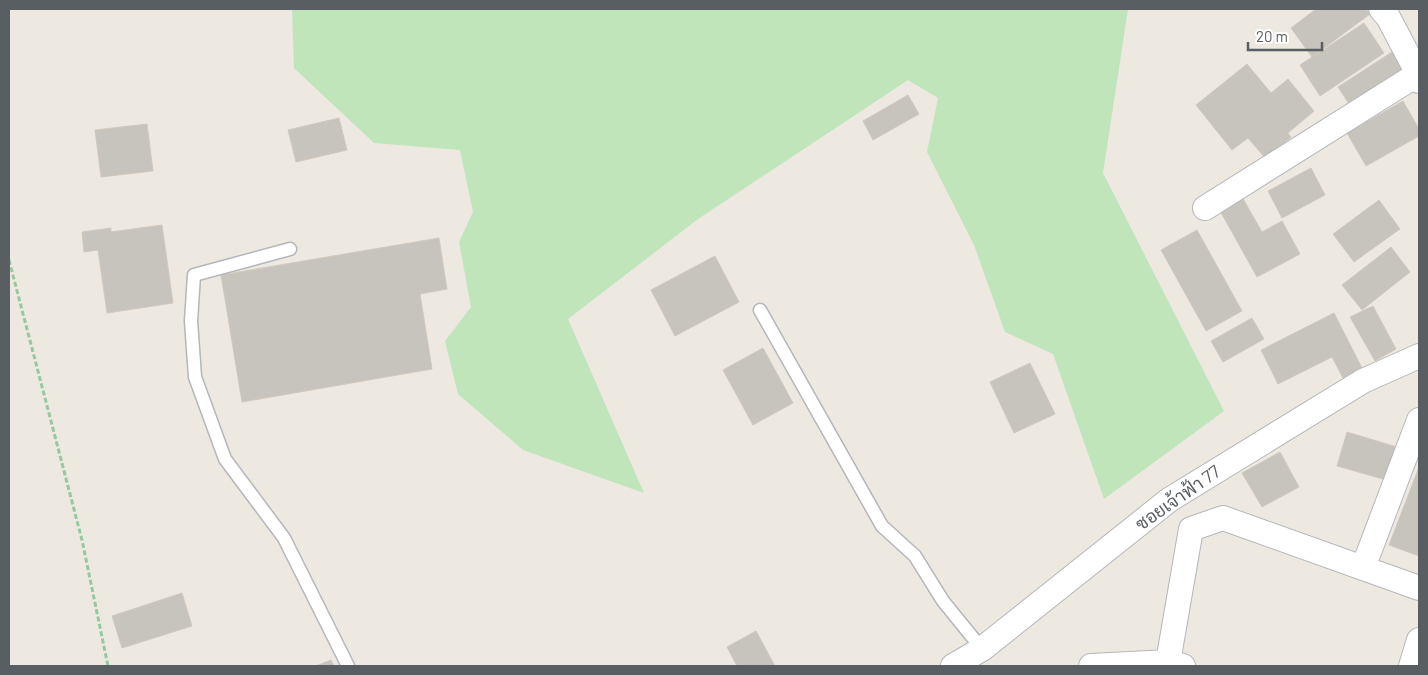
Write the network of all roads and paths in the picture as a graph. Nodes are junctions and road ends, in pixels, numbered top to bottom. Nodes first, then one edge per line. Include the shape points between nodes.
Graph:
1 (1381, 9) edge
2 (1419, 77) edge
3 (1205, 208) dead end
4 (290, 249) dead end
5 (9, 260) edge
6 (760, 310) dead end
7 (1419, 356) edge
8 (1419, 420) edge
9 (1363, 568) junction
10 (1419, 588) edge
11 (1419, 640) edge
12 (982, 649) junction
13 (1176, 664) edge
14 (108, 666) edge
15 (348, 666) edge
16 (953, 666) edge
17 (1090, 666) edge
18 (1411, 666) edge

1 - 2 street
2 - 3 street
4 - 15 lane via 194,275 191,321 195,377 224,459 284,538
5 - 14 path via 82,540
6 - 12 lane via 882,526 914,556 943,601
7 - 12 street, ซอยเจ้าฟ้า 77 via 1363,381 1169,500
8 - 9 street
9 - 10 street
9 - 13 street via 1223,518 1192,529
11 - 18 street
12 - 16 street, ซอยเจ้าฟ้า 77
13 - 17 street

